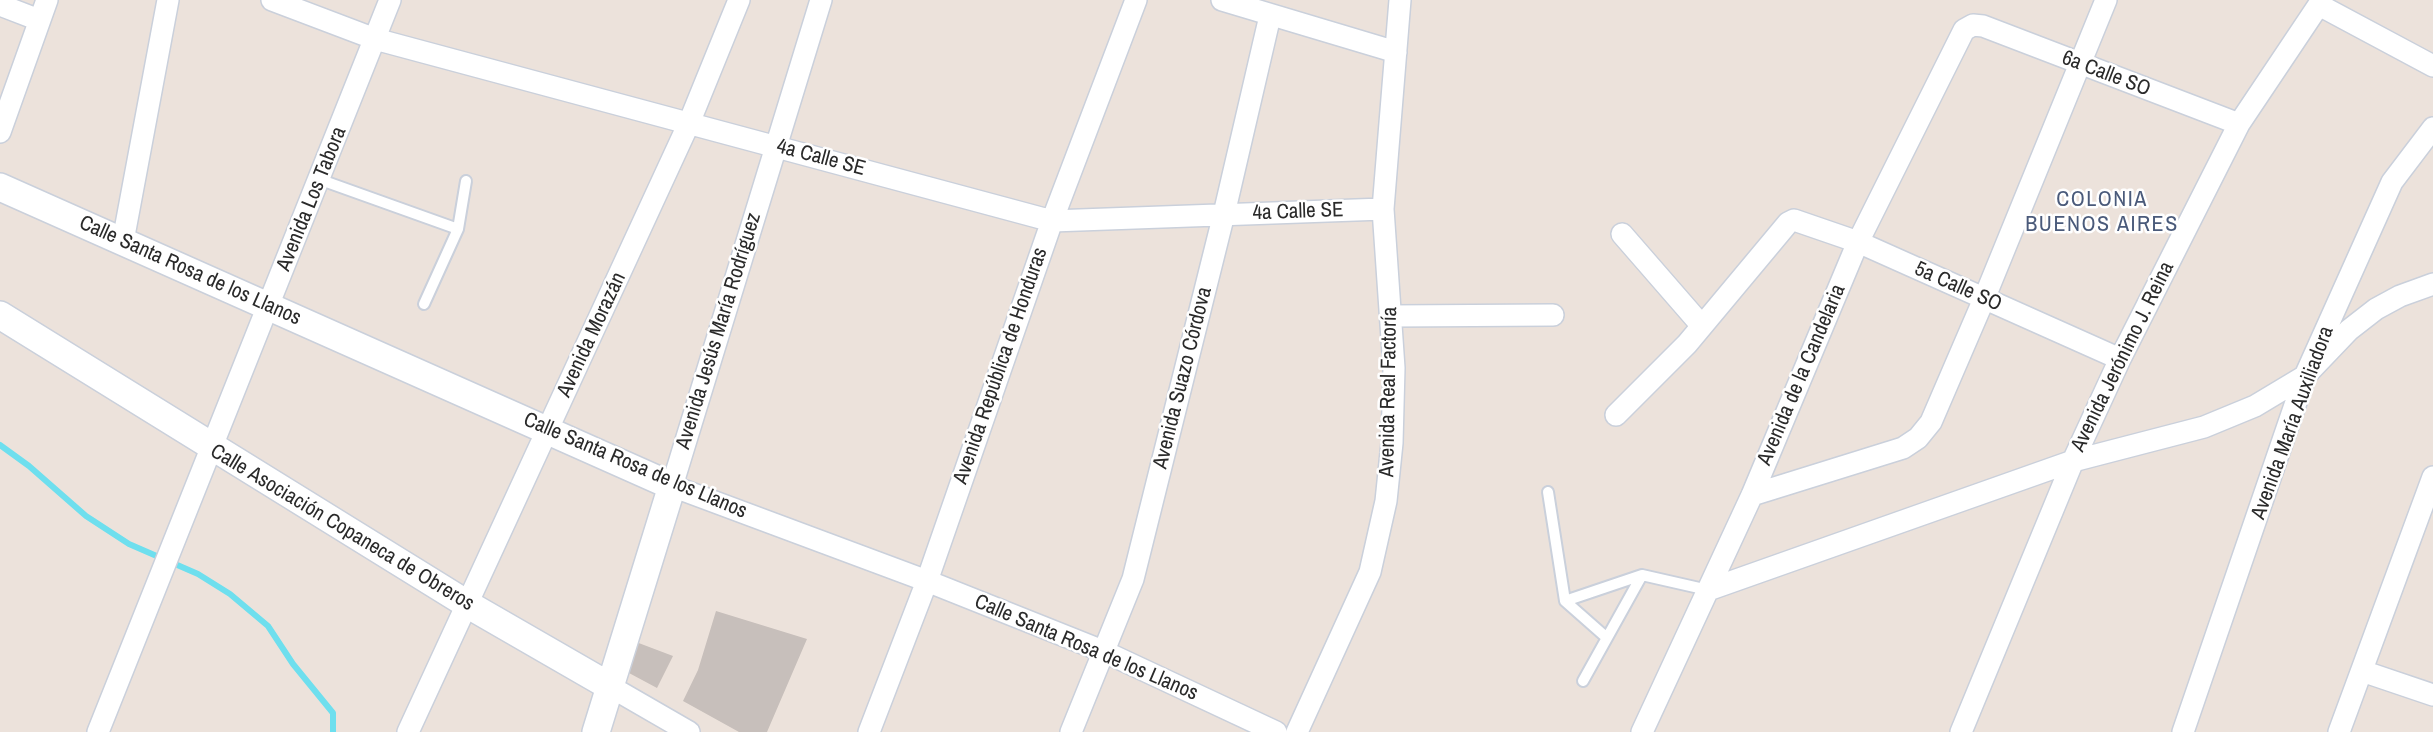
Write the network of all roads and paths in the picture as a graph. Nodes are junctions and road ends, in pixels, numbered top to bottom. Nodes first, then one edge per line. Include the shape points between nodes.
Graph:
1 (47, 0) edge
2 (168, 0) edge
3 (272, 0) edge
4 (390, 0) edge
5 (739, 0) edge
6 (821, 0) edge
7 (1136, 0) edge
8 (1221, 0) edge
9 (1400, 0) edge
10 (2106, 0) edge
11 (2320, 2) edge
12 (0, 5) edge
13 (1270, 16) junction
14 (39, 20) junction
15 (1973, 25) joint
16 (375, 39) junction
17 (1396, 52) junction
18 (2079, 64) junction
19 (2433, 66) edge
20 (689, 123) junction
21 (2239, 124) junction
22 (2433, 128) edge
23 (0, 132) edge
24 (775, 145) junction
25 (321, 180) junction
26 (466, 181) dead end
27 (0, 187) edge
28 (1383, 209) junction
29 (1224, 214) junction
30 (1052, 221) junction
31 (458, 229) junction
32 (1622, 234) dead end
33 (123, 241) junction
34 (1858, 242) junction
35 (2433, 284) edge
36 (1984, 299) junction
37 (424, 304) dead end
38 (268, 305) junction
39 (0, 315) edge
40 (1553, 315) dead end
41 (1392, 316) junction
42 (1702, 326) junction
43 (2120, 359) junction
44 (2306, 376) junction
45 (1616, 415) dead end
46 (548, 430) junction
47 (213, 449) junction
48 (2073, 461) junction
49 (2433, 477) edge
50 (672, 486) junction
51 (1548, 492) dead end
52 (1752, 495) junction
53 (1642, 575) junction
54 (927, 581) junction
55 (1708, 590) junction
56 (1565, 601) junction
57 (467, 604) junction
58 (1607, 638) junction
59 (1105, 652) junction
60 (2362, 671) junction
61 (1583, 681) dead end
62 (611, 687) junction
63 (2433, 695) edge
64 (1967, 731) edge
65 (98, 732) edge
66 (408, 732) edge
67 (596, 732) edge
68 (689, 732) edge
69 (869, 732) edge
70 (1071, 732) edge
71 (1276, 732) edge
72 (1297, 732) edge
73 (1642, 732) edge
74 (2184, 732) edge
75 (2339, 732) edge

1 - 14 street
2 - 33 street
3 - 16 street, 4a Calle SE
4 - 16 street, Avenida Los Tabora
5 - 20 street, Avenida Morazán
6 - 24 street, Avenida Jesús María Rodríguez
7 - 30 street, Avenida República de Honduras
8 - 13 street
9 - 17 street, Avenida Real Factoría
10 - 18 street
11 - 19 street
11 - 21 street, Avenida Jerónimo J. Reina
12 - 14 street
13 - 17 street
13 - 29 street, Avenida Suazo Córdova
14 - 23 street
15 - 18 street, 6a Calle SO
15 - 34 street, Avenida de la Candelaria via 1964,30
16 - 20 street, 4a Calle SE
16 - 25 street, Avenida Los Tabora
17 - 28 street, Avenida Real Factoría
18 - 21 street, 6a Calle SO
18 - 36 street
20 - 24 street, 4a Calle SE
20 - 46 street, Avenida Morazán
21 - 43 street, Avenida Jerónimo J. Reina
22 - 44 street, Avenida María Auxiliadora via 2392,182
24 - 30 street, 4a Calle SE
24 - 50 street, Avenida Jesús María Rodríguez
25 - 31 lane
25 - 38 street, Avenida Los Tabora
26 - 31 lane
27 - 33 street, Calle Santa Rosa de los Llanos
28 - 29 street, 4a Calle SE
28 - 41 street, Avenida Real Factoría
29 - 30 street, 4a Calle SE
29 - 59 street, Avenida Suazo Córdova via 1133,579
30 - 54 street, Avenida República de Honduras
31 - 37 lane
32 - 42 street
33 - 38 street, Calle Santa Rosa de los Llanos
34 - 36 street, 5a Calle SO
34 - 42 street, 5a Calle SO via 1794,220 1788,223
34 - 52 street, Avenida de la Candelaria
35 - 44 street via 2376,309 2349,330
36 - 43 street, 5a Calle SO
36 - 52 street via 1930,422 1918,438 1903,448
38 - 46 street, Calle Santa Rosa de los Llanos
38 - 47 street, Avenida Los Tabora
39 - 47 street, Calle Asociación Copaneca de Obreros
40 - 41 street
41 - 72 street, Avenida Real Factoría via 1392,443 1379,537 1370,572
42 - 45 street
43 - 48 street, Avenida Jerónimo J. Reina
44 - 48 street via 2255,406 2204,427
44 - 74 street, Avenida María Auxiliadora
46 - 50 street, Calle Santa Rosa de los Llanos
46 - 57 street, Avenida Morazán
47 - 57 street, Calle Asociación Copaneca de Obreros
47 - 65 street, Avenida Los Tabora
48 - 55 street
48 - 64 street, Avenida Jerónimo J. Reina
49 - 60 street
50 - 54 street, Calle Santa Rosa de los Llanos
50 - 62 street, Avenida Jesús María Rodríguez
51 - 56 lane
52 - 55 street, Avenida de la Candelaria
53 - 55 lane
53 - 56 lane
53 - 58 lane
54 - 59 street, Calle Santa Rosa de los Llanos
54 - 69 street, Avenida República de Honduras
55 - 73 street, Avenida de la Candelaria
56 - 58 lane
57 - 62 street, Calle Asociación Copaneca de Obreros
57 - 66 street, Avenida Morazán
58 - 61 lane
59 - 70 street, Avenida Suazo Córdova
59 - 71 street, Calle Santa Rosa de los Llanos
60 - 63 street
60 - 75 street
62 - 67 street, Avenida Jesús María Rodríguez
62 - 68 street, Calle Asociación Copaneca de Obreros

